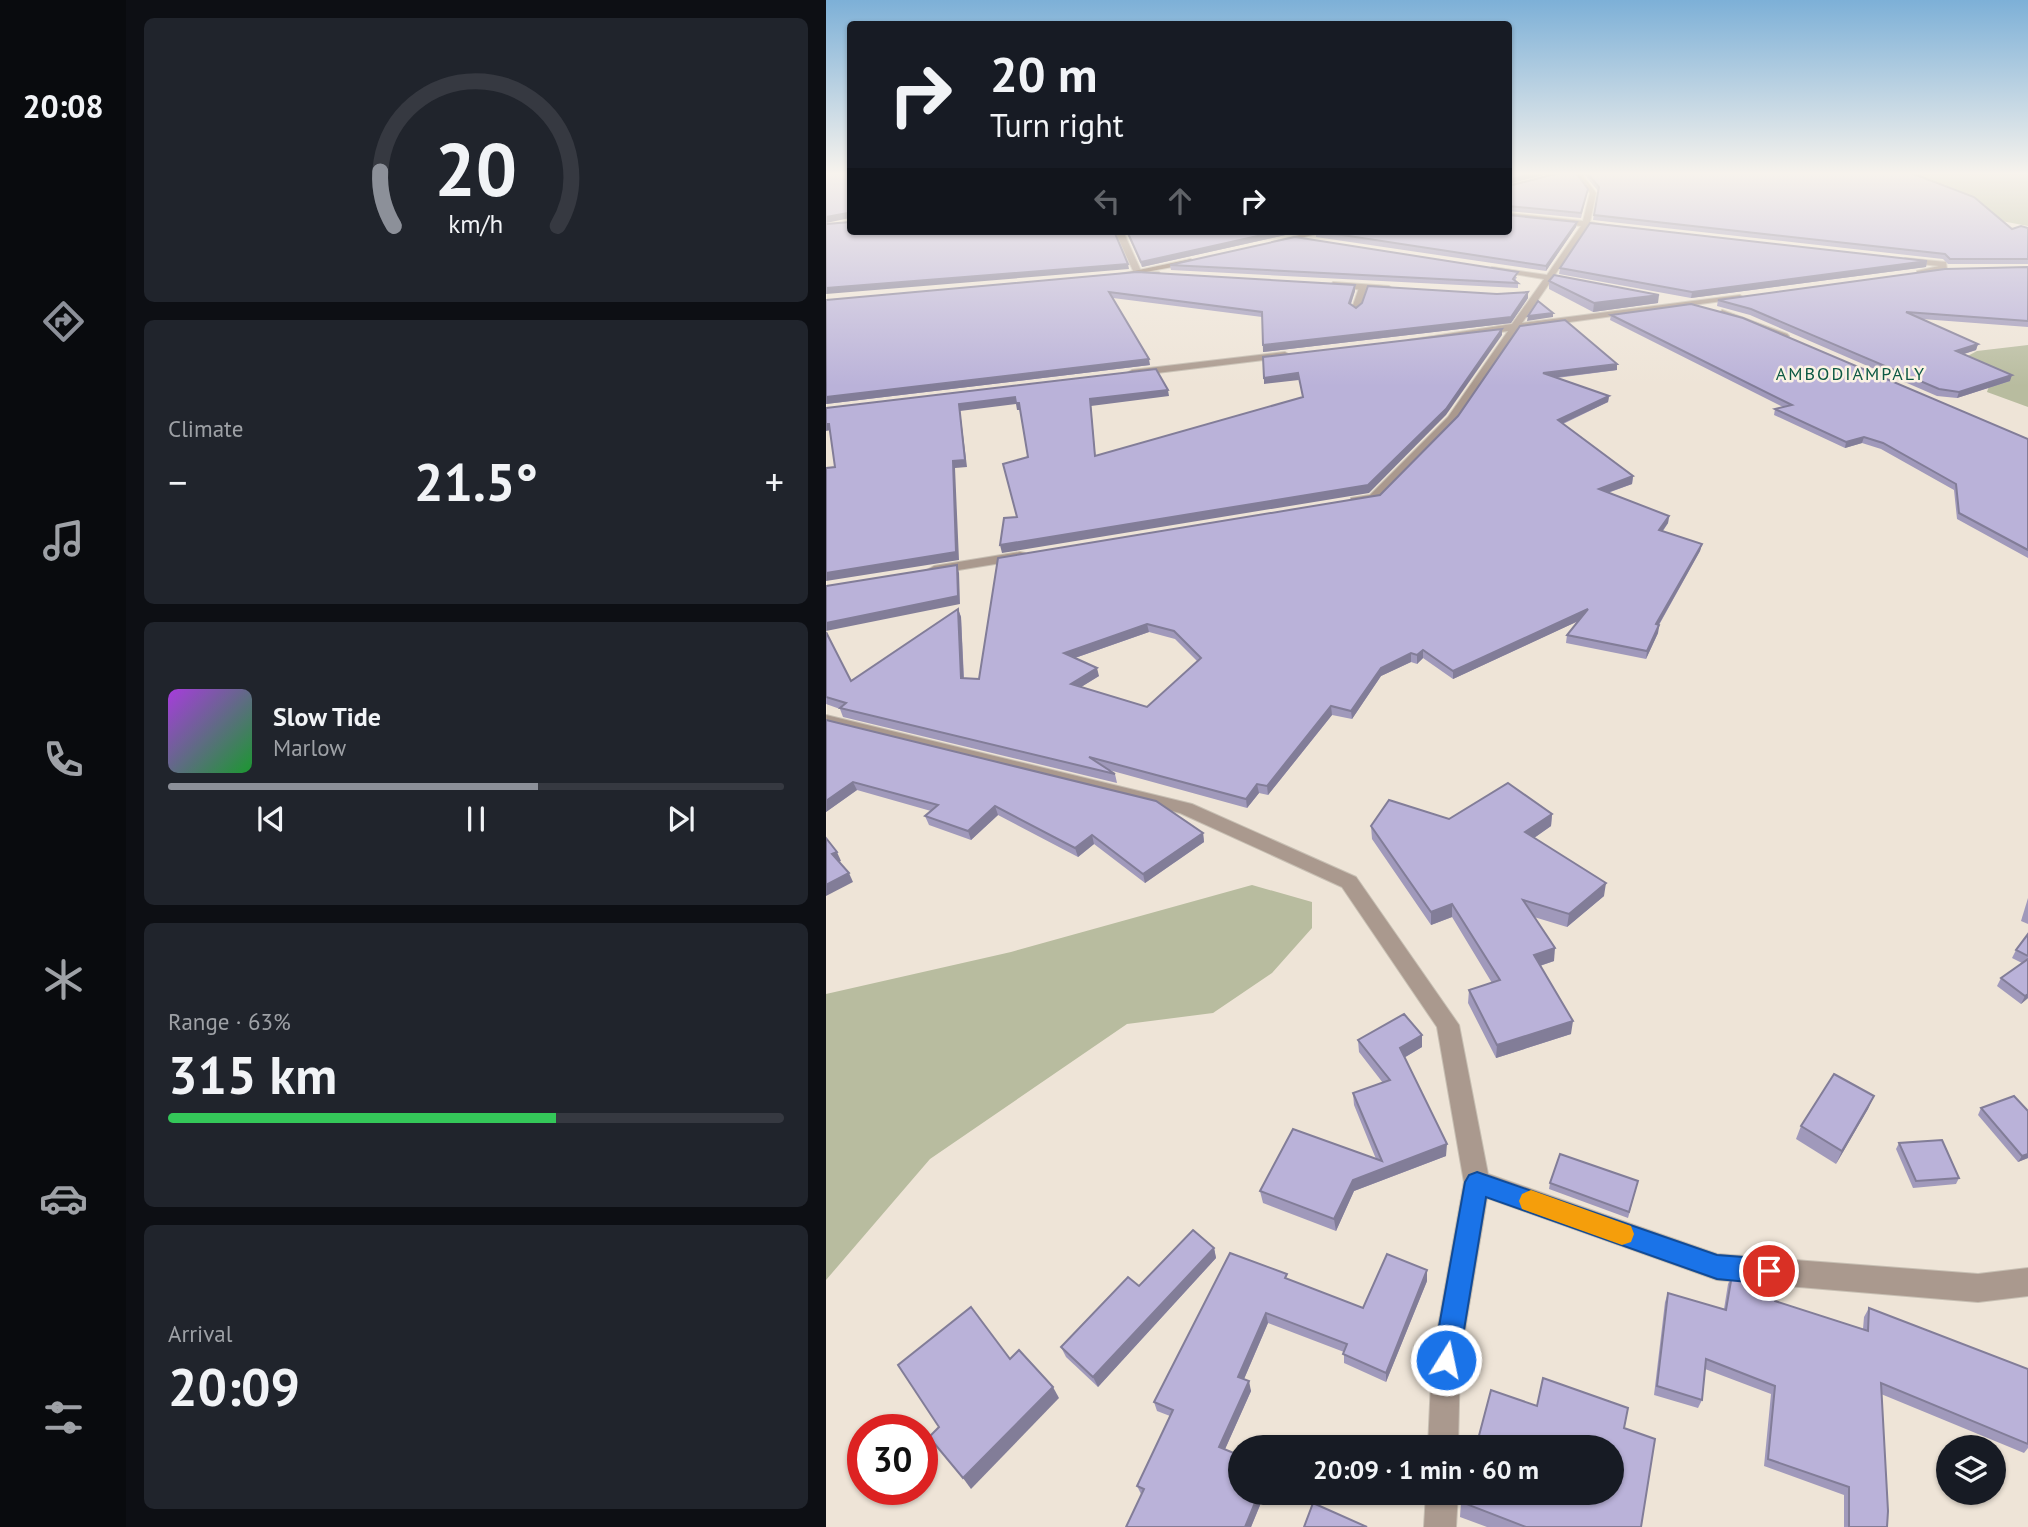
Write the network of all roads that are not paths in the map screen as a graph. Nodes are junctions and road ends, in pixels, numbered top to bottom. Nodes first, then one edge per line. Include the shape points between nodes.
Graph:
1 (1125, 244) edge
2 (1571, 244) edge
3 (1207, 257) edge
4 (1897, 259) edge
5 (1481, 267) edge
6 (1943, 270) junction
7 (1956, 270) edge
8 (1138, 273) junction
9 (1111, 275) edge
10 (1178, 275) edge
11 (1904, 275) edge
12 (1548, 277) junction
13 (1574, 282) edge
14 (1323, 285) edge
15 (1363, 287) junction
16 (1403, 289) edge
17 (1651, 297) edge
18 (1746, 297) edge
19 (1690, 304) junction
20 (1356, 309) edge
21 (1514, 328) junction
22 (1404, 341) edge
23 (1797, 341) edge
24 (1294, 354) edge
25 (1115, 375) edge
26 (1346, 503) edge
27 (1031, 554) edge
28 (922, 572) edge
29 (826, 720) edge
30 (1477, 1182) junction
31 (2028, 1282) edge
32 (1443, 1435) edge
33 (1441, 1505) edge
34 (1440, 1527) edge

1 - 8 street
2 - 12 street
3 - 8 street
4 - 6 street via 1943,264
5 - 12 street
6 - 7 street
6 - 11 street
8 - 9 street
8 - 10 street
12 - 13 street
12 - 21 street
14 - 15 street
15 - 16 street
15 - 20 street
17 - 19 street
18 - 19 street
19 - 21 street
19 - 23 street via 1746,319
21 - 22 street
21 - 26 street via 1452,419 1374,498
24 - 25 street
27 - 28 street
29 - 30 street via 1186,808 1349,882 1448,1025
30 - 31 street via 1717,1267 1978,1288
30 - 32 street via 1446,1360
33 - 34 street

